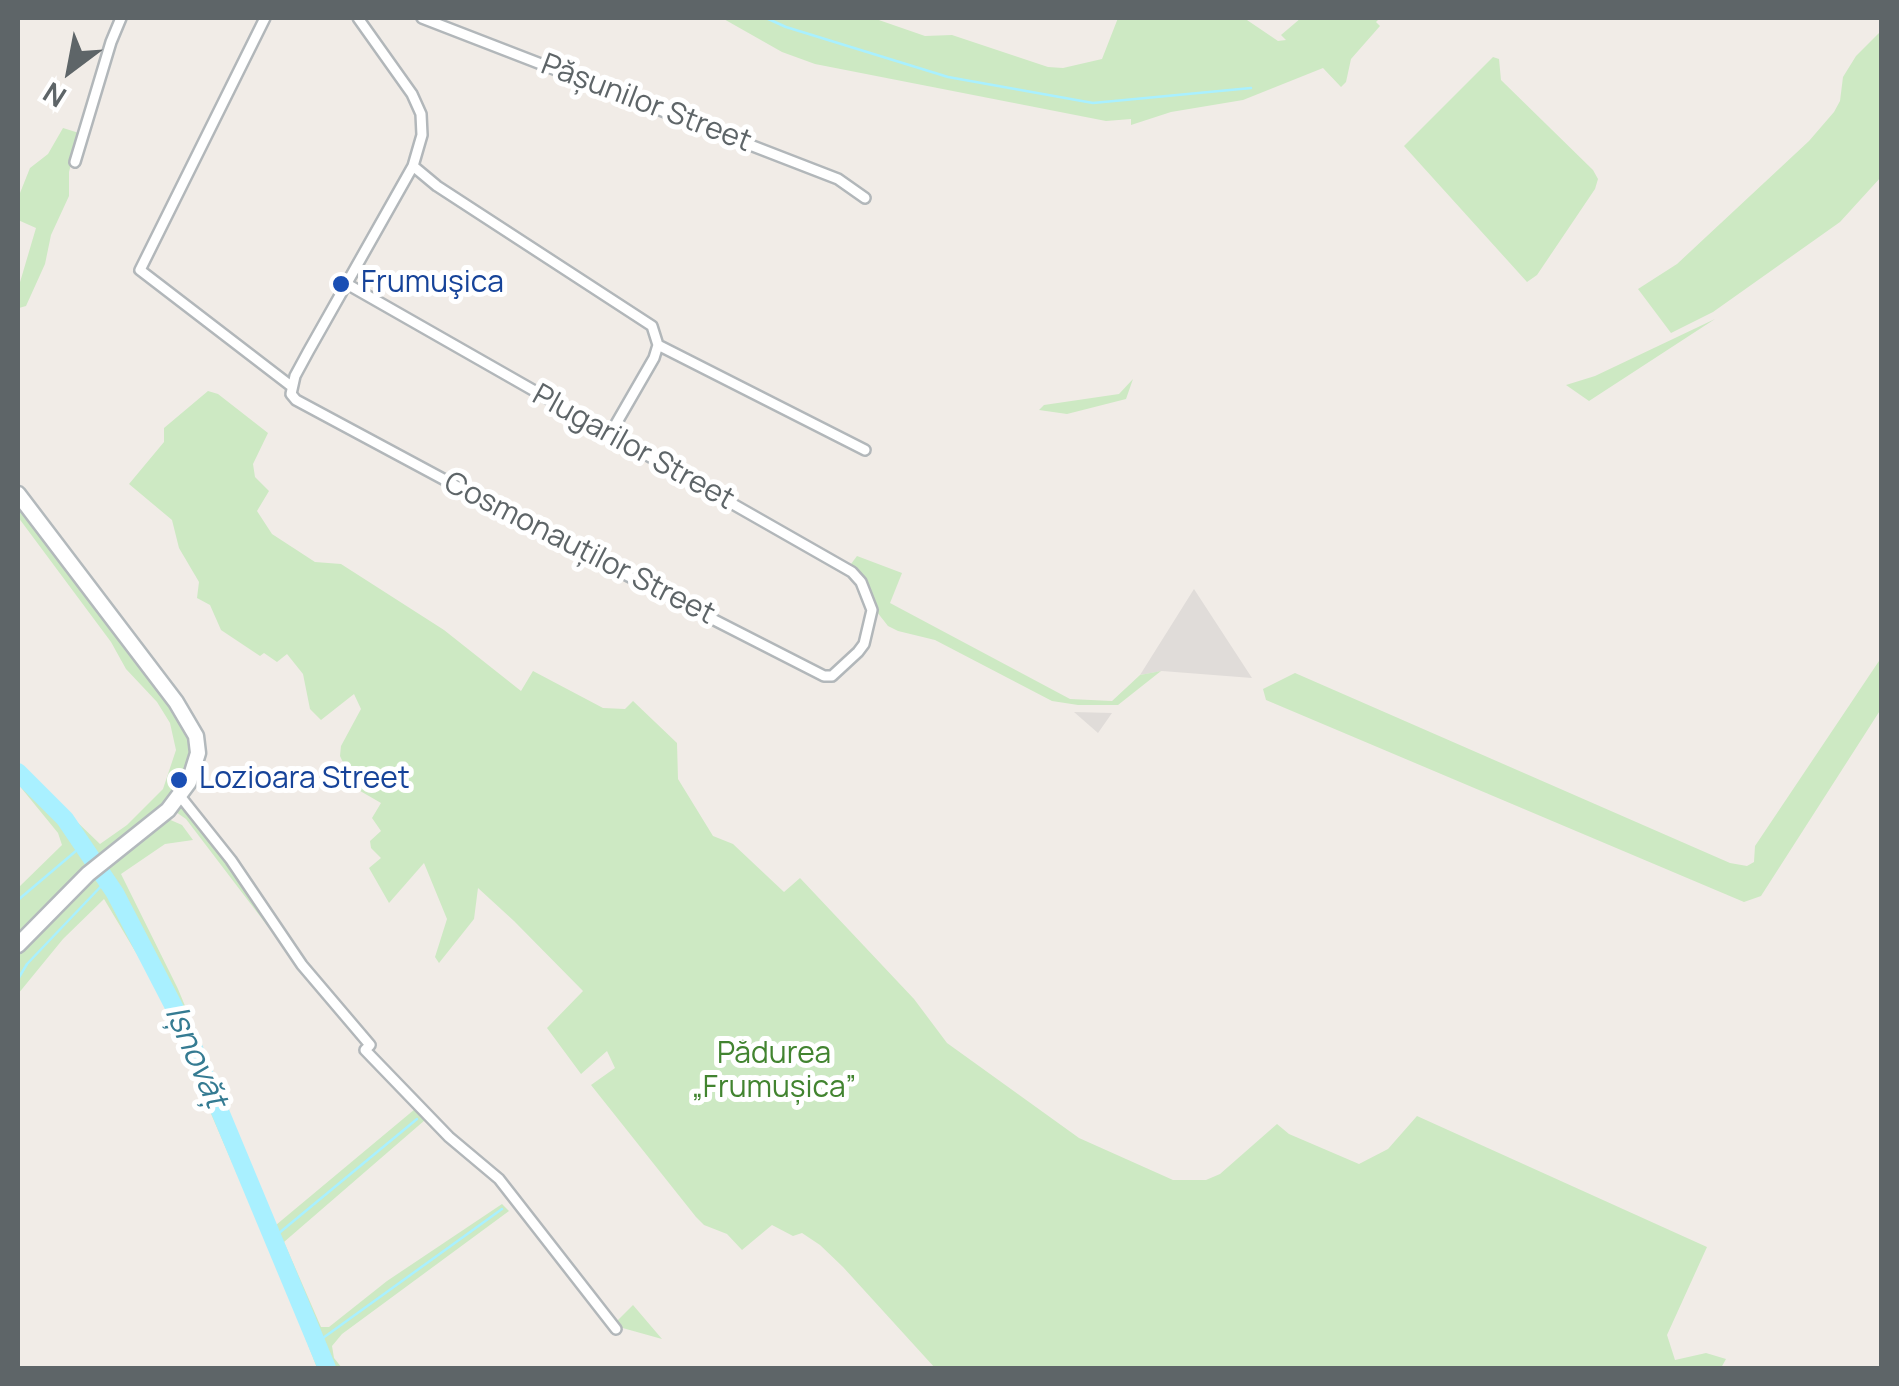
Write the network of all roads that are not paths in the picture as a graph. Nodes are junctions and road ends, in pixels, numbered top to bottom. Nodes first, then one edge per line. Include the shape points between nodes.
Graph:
1 (122, 18) edge
2 (265, 18) edge
3 (358, 18) edge
4 (422, 18) edge
5 (75, 162) dead end
6 (413, 166) junction
7 (865, 198) dead end
8 (348, 284) junction
9 (658, 345) junction
10 (291, 390) junction
11 (609, 436) junction
12 (865, 450) dead end
13 (18, 494) edge
14 (864, 644) joint
15 (180, 796) junction
16 (18, 944) edge
17 (616, 1329) dead end

1 - 5 street
2 - 10 street via 140,270
3 - 6 street via 421,114
4 - 7 street, Pășunilor Street via 838,179
6 - 8 street
6 - 9 street via 652,326
8 - 10 street
8 - 11 street, Plugarilor Street
9 - 11 street
9 - 12 street
10 - 14 street, Cosmonauților Street via 296,400 540,531 824,676 845,666
11 - 14 street, Plugarilor Street via 852,572 872,610
13 - 15 street via 189,721 198,753
15 - 16 street
15 - 17 street via 302,965 370,1045 365,1050 499,1179

